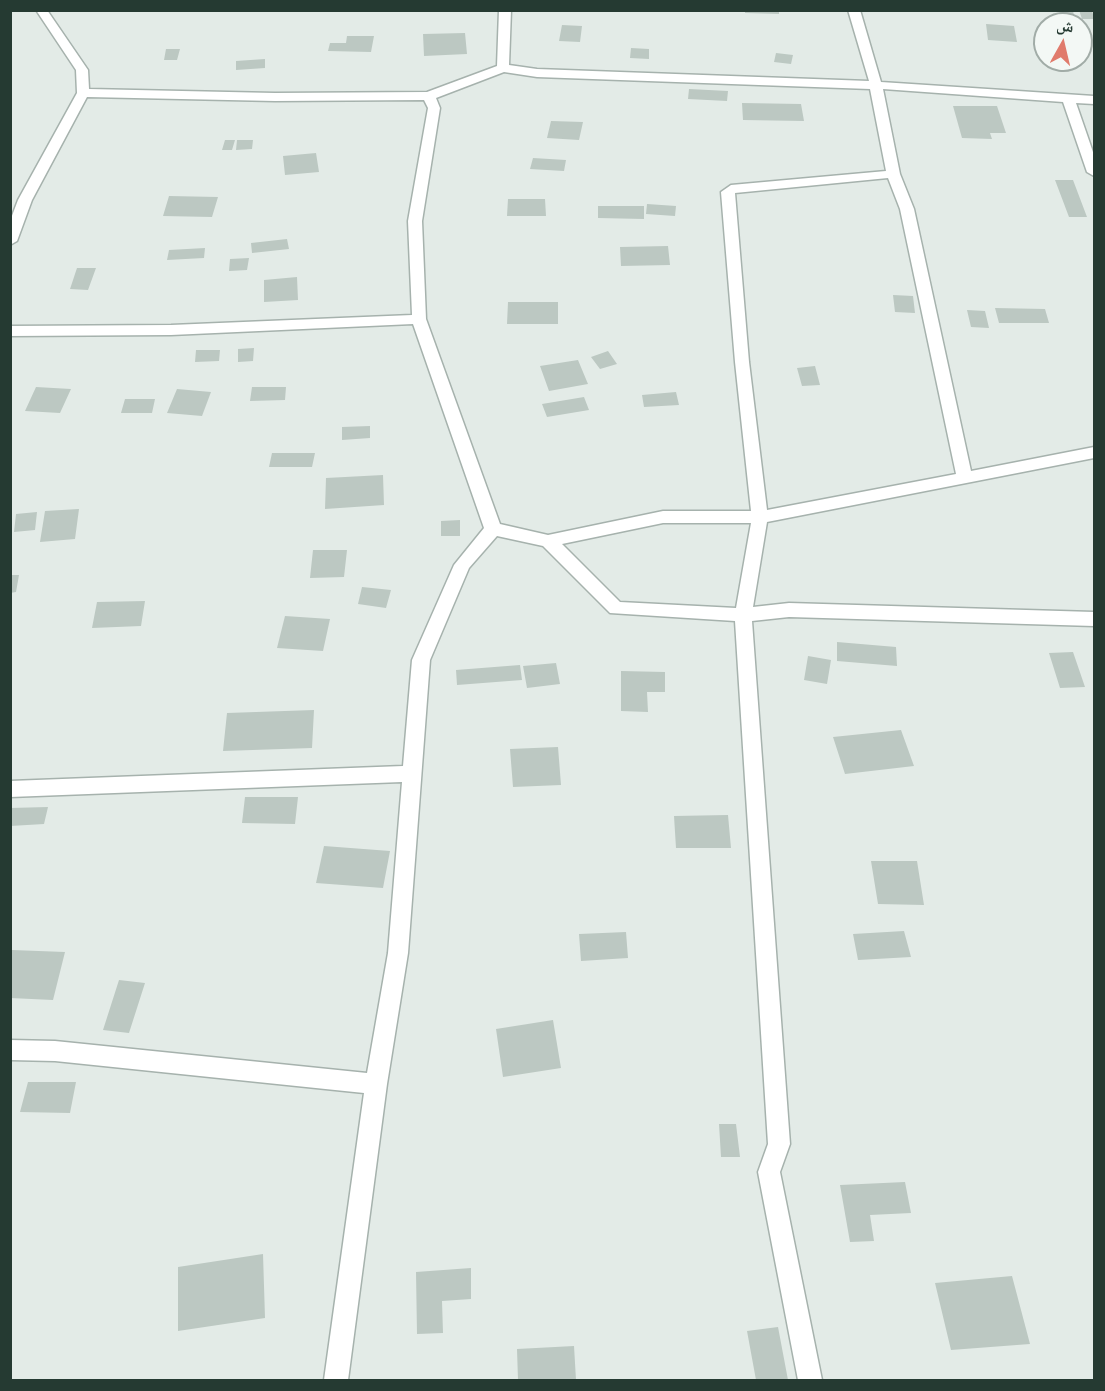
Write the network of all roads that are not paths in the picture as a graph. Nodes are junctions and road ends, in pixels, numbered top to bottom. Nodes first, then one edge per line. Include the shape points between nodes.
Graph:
1 (41, 10) edge
2 (505, 10) edge
3 (854, 10) edge
4 (503, 68) junction
5 (876, 86) junction
6 (83, 93) junction
7 (429, 96) junction
8 (1069, 100) junction
9 (1095, 100) edge
10 (1095, 172) edge
11 (893, 174) junction
12 (10, 241) edge
13 (419, 318) junction
14 (10, 331) edge
15 (1095, 453) edge
16 (965, 478) junction
17 (760, 517) junction
18 (493, 529) junction
19 (548, 541) junction
20 (743, 615) junction
21 (1095, 619) edge
22 (412, 774) junction
23 (10, 789) edge
24 (10, 1050) edge
25 (376, 1084) junction
26 (336, 1380) edge
27 (810, 1380) edge

1 - 6 street via 82,70
2 - 4 street
3 - 5 street
4 - 5 street via 537,73
4 - 7 street
5 - 8 street
5 - 11 street
6 - 7 street
6 - 12 street via 25,200
7 - 13 street via 434,108 415,221
8 - 9 street
8 - 10 street
11 - 16 street via 907,209
11 - 17 street via 754,185 728,192
13 - 14 street via 171,330
13 - 18 street
15 - 16 street
16 - 17 street
17 - 19 street via 663,517
17 - 20 street
18 - 19 street
18 - 22 street via 462,565 421,660
19 - 20 street via 616,608
20 - 21 street via 789,610
20 - 27 street via 779,1144 770,1172
22 - 23 street
22 - 25 street via 398,953
24 - 25 street via 55,1051
25 - 26 street

